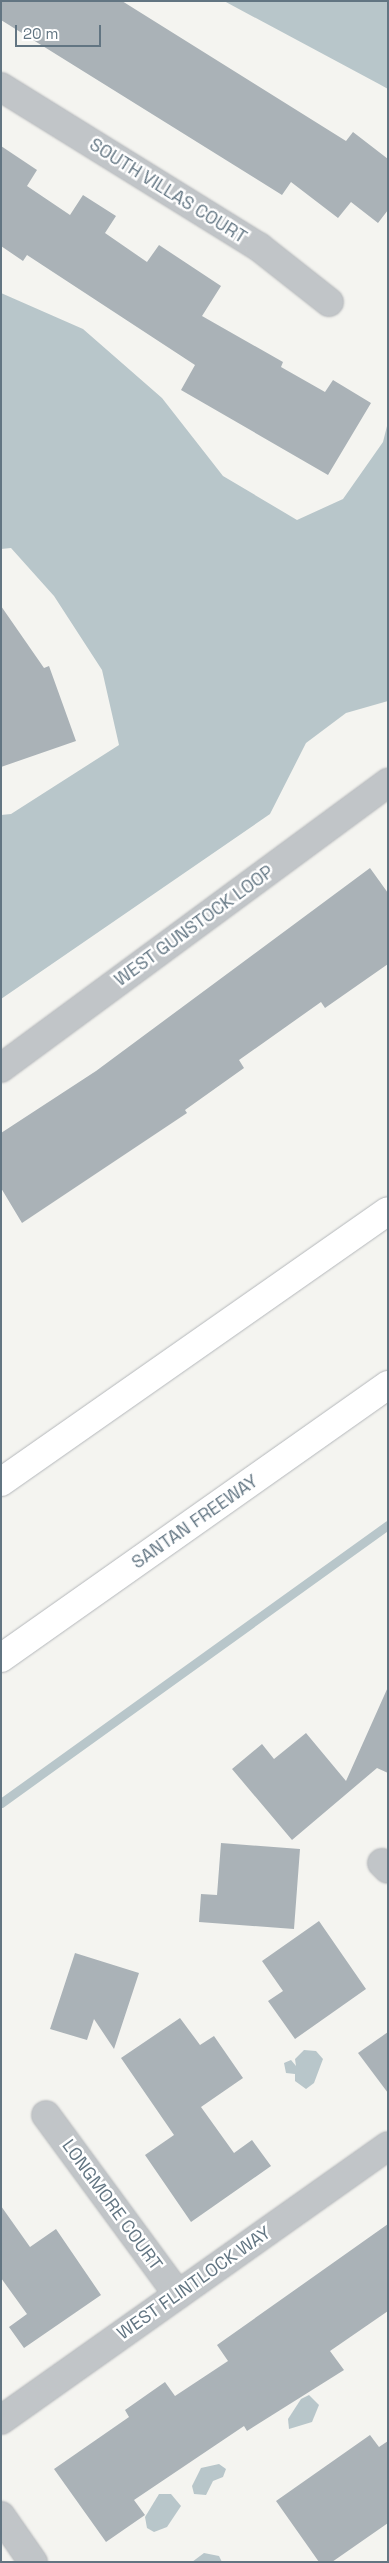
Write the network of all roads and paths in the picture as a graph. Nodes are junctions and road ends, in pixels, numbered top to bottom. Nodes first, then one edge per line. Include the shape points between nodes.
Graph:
1 (1, 88) edge
2 (329, 302) dead end
3 (388, 783) edge
4 (1, 1068) edge
5 (388, 1196) edge
6 (388, 1211) edge
7 (220, 1325) junction
8 (388, 1385) edge
9 (388, 1407) edge
10 (1, 1482) edge
11 (199, 1519) junction
12 (1, 1658) edge
13 (46, 2115) dead end
14 (388, 2146) edge
15 (178, 2294) junction
16 (1, 2420) edge
17 (1, 2516) edge
18 (33, 2562) edge

1 - 2 street, SOUTH VILLAS COURT via 259,247
3 - 4 street, WEST GUNSTOCK LOOP
5 - 7 highway
6 - 7 highway
7 - 10 highway
8 - 11 highway, SANTAN FREEWAY
9 - 11 highway
11 - 12 highway, SANTAN FREEWAY
13 - 15 street, LONGMORE COURT
14 - 15 street, WEST FLINTLOCK WAY
15 - 16 street, WEST FLINTLOCK WAY
17 - 18 street

